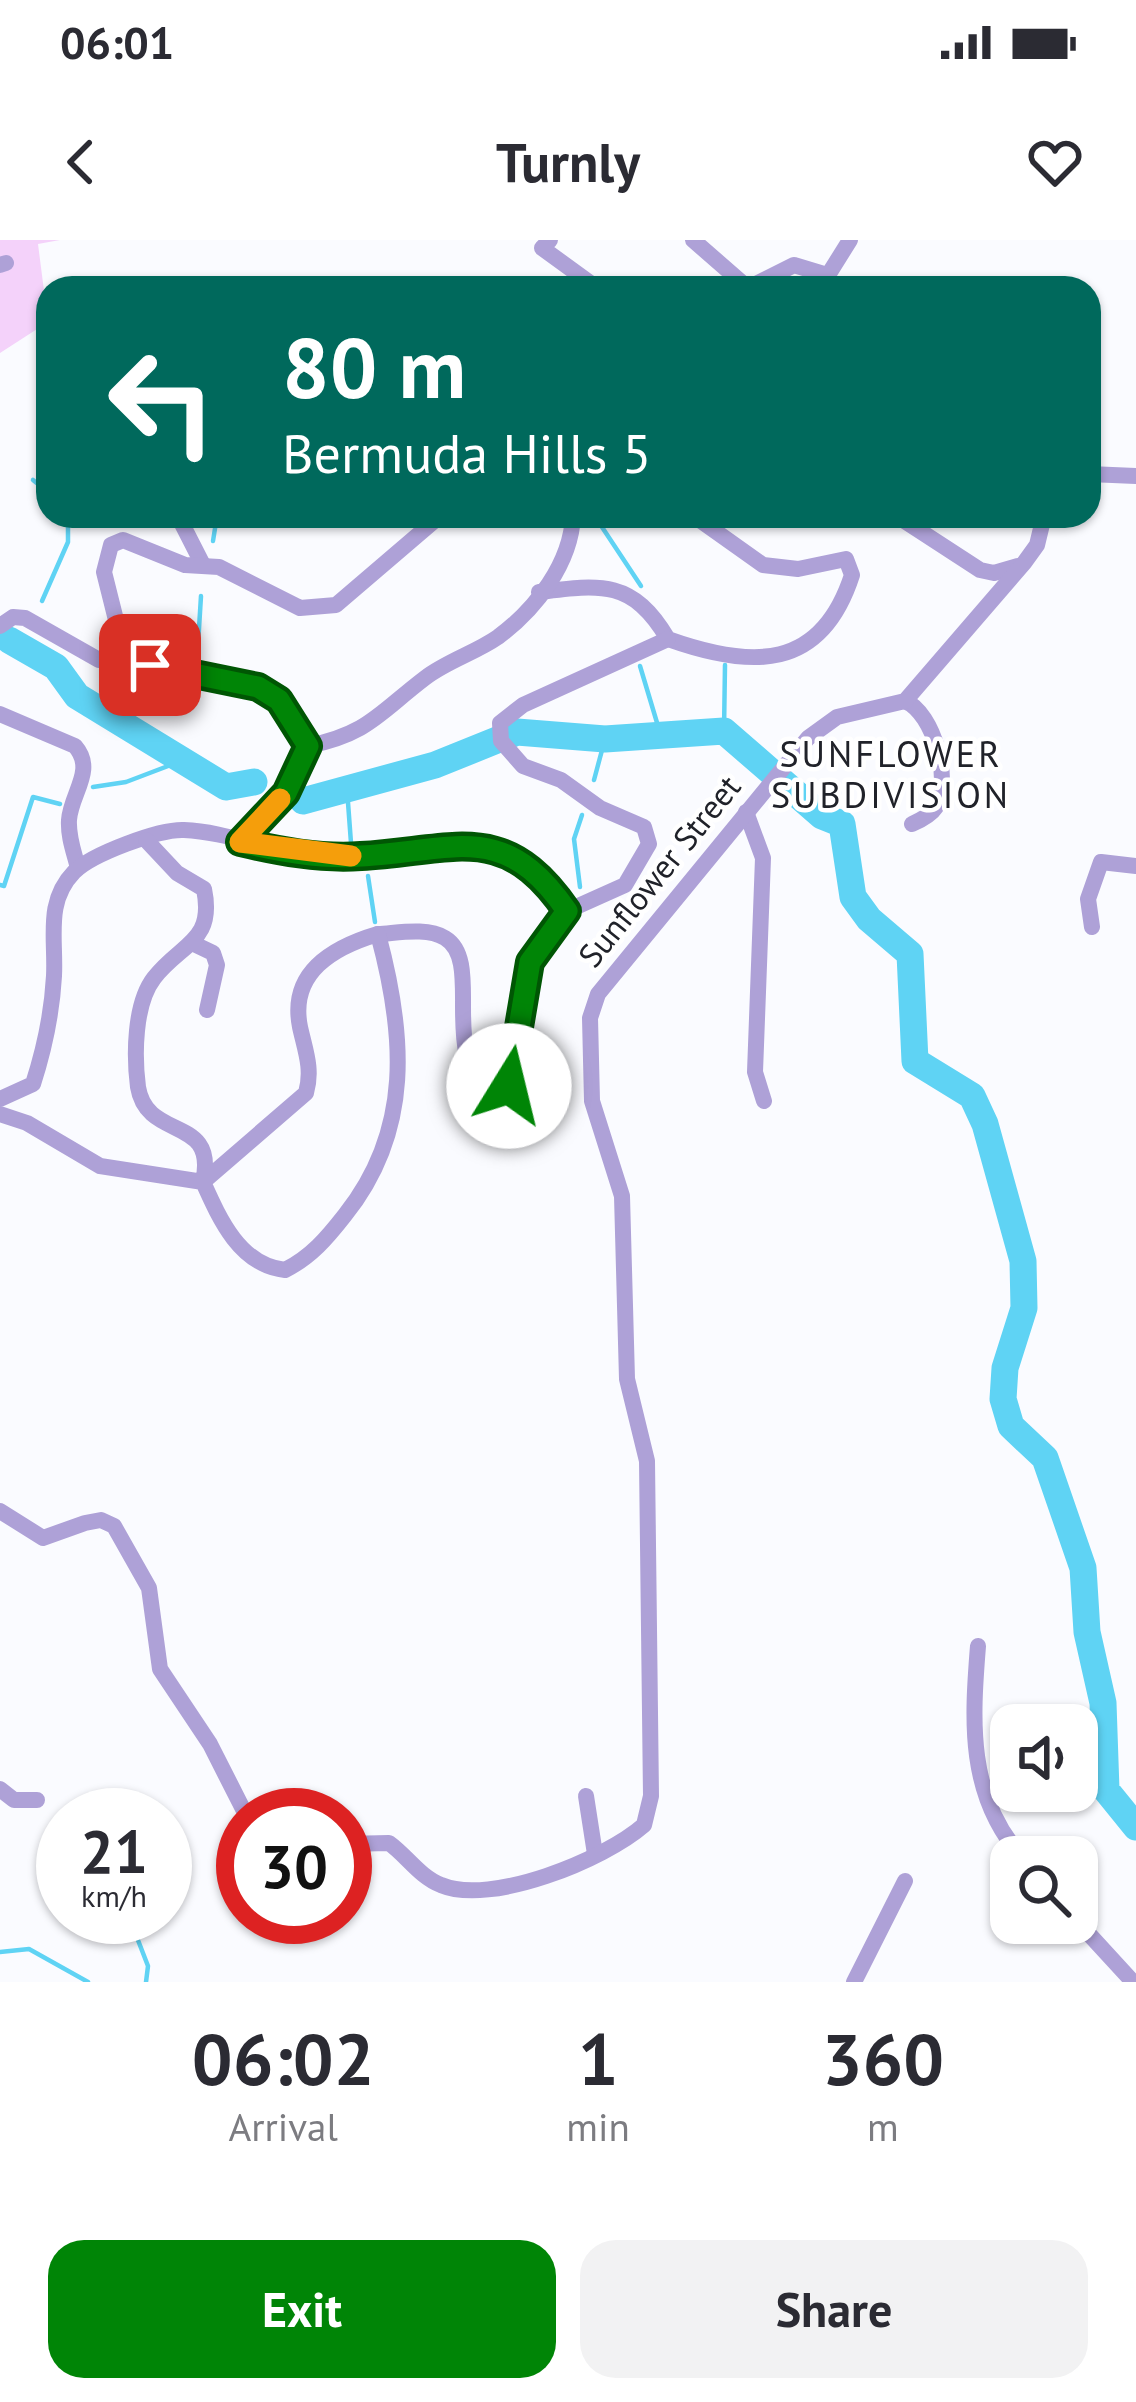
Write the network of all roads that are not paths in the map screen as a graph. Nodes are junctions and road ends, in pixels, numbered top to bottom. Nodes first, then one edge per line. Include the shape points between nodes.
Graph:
1 (550, 240) edge
2 (693, 240) edge
3 (850, 240) edge
4 (580, 276) edge
5 (734, 276) edge
6 (772, 276) edge
7 (813, 276) edge
8 (828, 276) edge
9 (1101, 475) edge
10 (1136, 476) edge
11 (184, 528) edge
12 (426, 528) edge
13 (571, 528) edge
14 (711, 528) edge
15 (915, 528) edge
16 (1041, 528) edge
17 (202, 563) junction
18 (1024, 563) junction
19 (539, 592) junction
20 (0, 626) edge
21 (668, 639) junction
22 (124, 656) junction
23 (905, 701) junction
24 (2, 721) edge
25 (308, 746) junction
26 (751, 805) junction
27 (912, 824) dead end
28 (146, 840) junction
29 (240, 842) junction
30 (1136, 866) edge
31 (78, 868) junction
32 (567, 911) junction
33 (1092, 927) dead end
34 (378, 934) junction
35 (192, 943) junction
36 (207, 1010) dead end
37 (0, 1099) edge
38 (764, 1101) dead end
39 (0, 1114) edge
40 (203, 1182) junction
41 (0, 1511) edge
42 (978, 1646) dead end
43 (233, 1788) edge
44 (0, 1789) edge
45 (586, 1796) dead end
46 (36, 1800) edge
47 (1006, 1836) edge
48 (372, 1843) edge
49 (595, 1854) junction
50 (905, 1881) dead end
51 (1098, 1944) edge
52 (854, 1982) edge
53 (1133, 1982) edge

1 - 4 street via 542,248
2 - 5 street
3 - 8 street
6 - 7 street via 794,265
9 - 10 street
11 - 17 street
12 - 17 street via 336,605 317,610
13 - 19 street via 560,571
14 - 21 street via 763,565 798,569 846,559 852,575 826,629 794,653 730,655
15 - 18 street via 980,570
16 - 18 street
17 - 22 street via 158,557 122,540 111,545 104,572
18 - 23 street
19 - 21 street via 614,588 650,608
19 - 25 street via 500,636 427,676 374,724
20 - 22 street via 25,618 99,660
21 - 32 street via 523,705 501,732 523,766 644,827 650,844 625,885
22 - 25 street via 258,687 279,700
23 - 26 street, Sunflower Street via 837,717 808,738
23 - 27 street via 932,726 940,796 935,810
24 - 31 street via 75,746 83,756 69,814
25 - 29 street via 286,793
26 - 38 street via 763,858 755,1072
26 - 49 street, Sunflower Street via 592,1006 588,1075 622,1196 623,1342 649,1492 651,1796 644,1825
28 - 29 street via 183,830
28 - 31 street
28 - 35 street via 204,889 209,913
29 - 32 street via 362,856 478,844 511,854 546,880
30 - 33 street via 1101,862 1088,899
31 - 37 street via 53,908 54,977 33,1084
32 - 34 street via 530,962 509,1086 493,1093 466,1063 459,955 445,938
34 - 40 street via 329,953 310,973 298,997 311,1077 306,1093
34 - 40 street via 391,979 396,1112 358,1199 325,1241 285,1270 253,1263
35 - 36 street via 217,964
35 - 40 street via 152,980 140,1010 137,1064 139,1094 155,1116 202,1142 209,1156
39 - 40 street via 100,1166
41 - 43 street via 44,1538 85,1522 114,1526 149,1588 160,1669
42 - 47 street via 971,1734
44 - 46 street via 14,1800
45 - 49 street
48 - 49 street, Sunflower Street via 389,1843 430,1880 474,1892 507,1888
50 - 52 street
51 - 53 street

